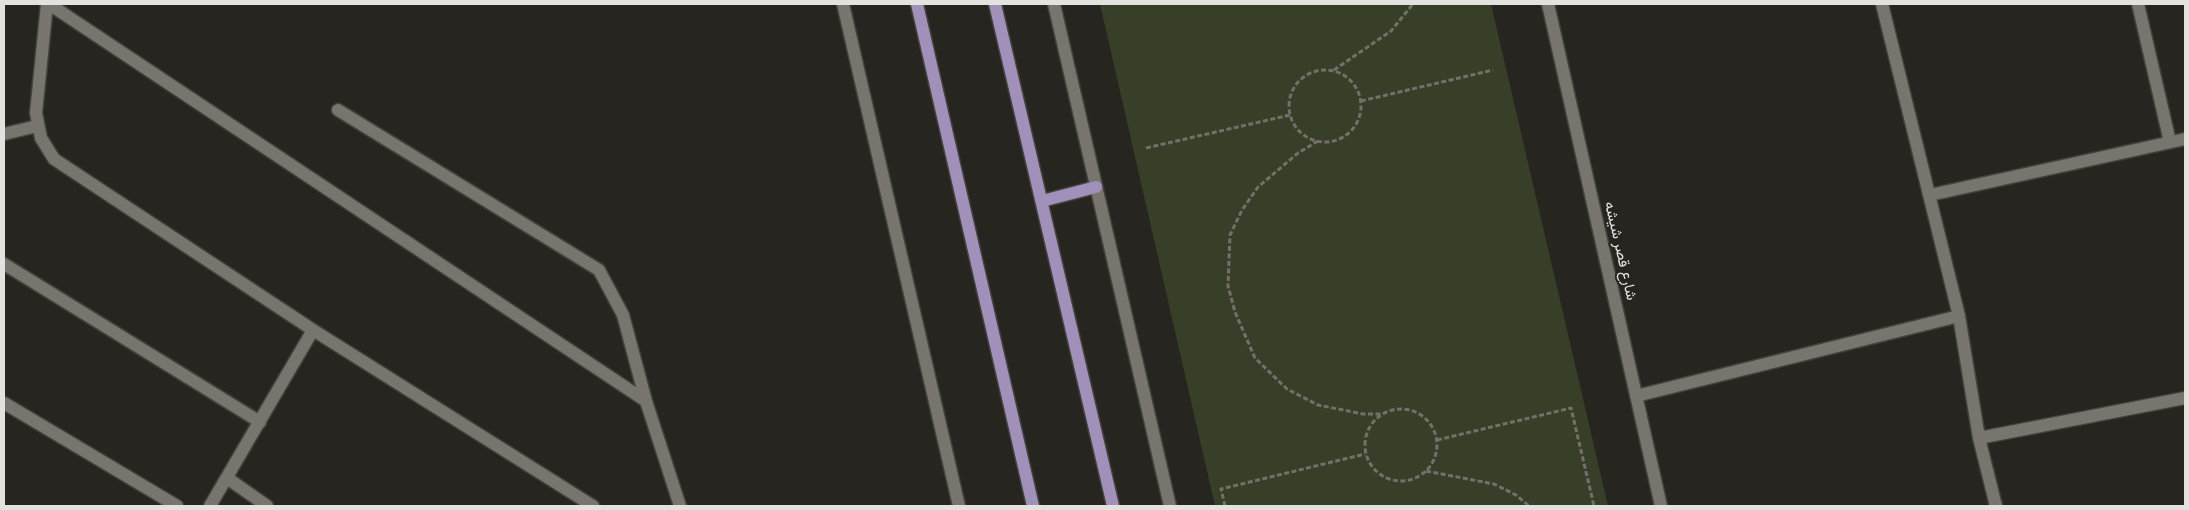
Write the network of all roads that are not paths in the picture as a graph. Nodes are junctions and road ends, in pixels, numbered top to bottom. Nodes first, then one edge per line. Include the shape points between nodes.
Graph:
1 (48, 4) edge
2 (843, 4) edge
3 (917, 4) edge
4 (995, 4) edge
5 (1054, 4) edge
6 (1548, 4) edge
7 (1882, 4) edge
8 (2138, 4) edge
9 (338, 110) dead end
10 (37, 126) junction
11 (4, 134) edge
12 (2185, 139) edge
13 (2170, 142) junction
14 (1096, 187) junction
15 (1930, 195) junction
16 (1042, 201) junction
17 (4, 264) edge
18 (1959, 316) junction
19 (313, 330) junction
20 (1636, 396) junction
21 (2185, 398) edge
22 (646, 401) junction
23 (4, 403) edge
24 (260, 422) junction
25 (1978, 438) junction
26 (227, 478) junction
27 (177, 506) edge
28 (210, 506) edge
29 (267, 506) edge
30 (593, 506) edge
31 (680, 506) edge
32 (959, 506) edge
33 (1033, 506) edge
34 (1113, 506) edge
35 (1170, 506) edge
36 (1661, 506) edge
37 (1996, 506) edge

1 - 10 street
1 - 22 street
2 - 32 street
3 - 33 main road
4 - 16 main road
5 - 14 street
6 - 20 street, شارع قصر شيشه
7 - 15 street
8 - 13 street
9 - 22 street via 599,270 623,315
10 - 11 street
10 - 19 street via 40,138 54,159
12 - 13 street
13 - 15 street
14 - 16 main road
14 - 35 street
15 - 18 street
16 - 34 main road
17 - 24 street
18 - 20 street
18 - 25 street
19 - 24 street
19 - 30 street
20 - 36 street, شارع قصر شيشه
21 - 25 street
22 - 31 street
23 - 27 street
24 - 26 street
25 - 37 street
26 - 28 street
26 - 29 street

